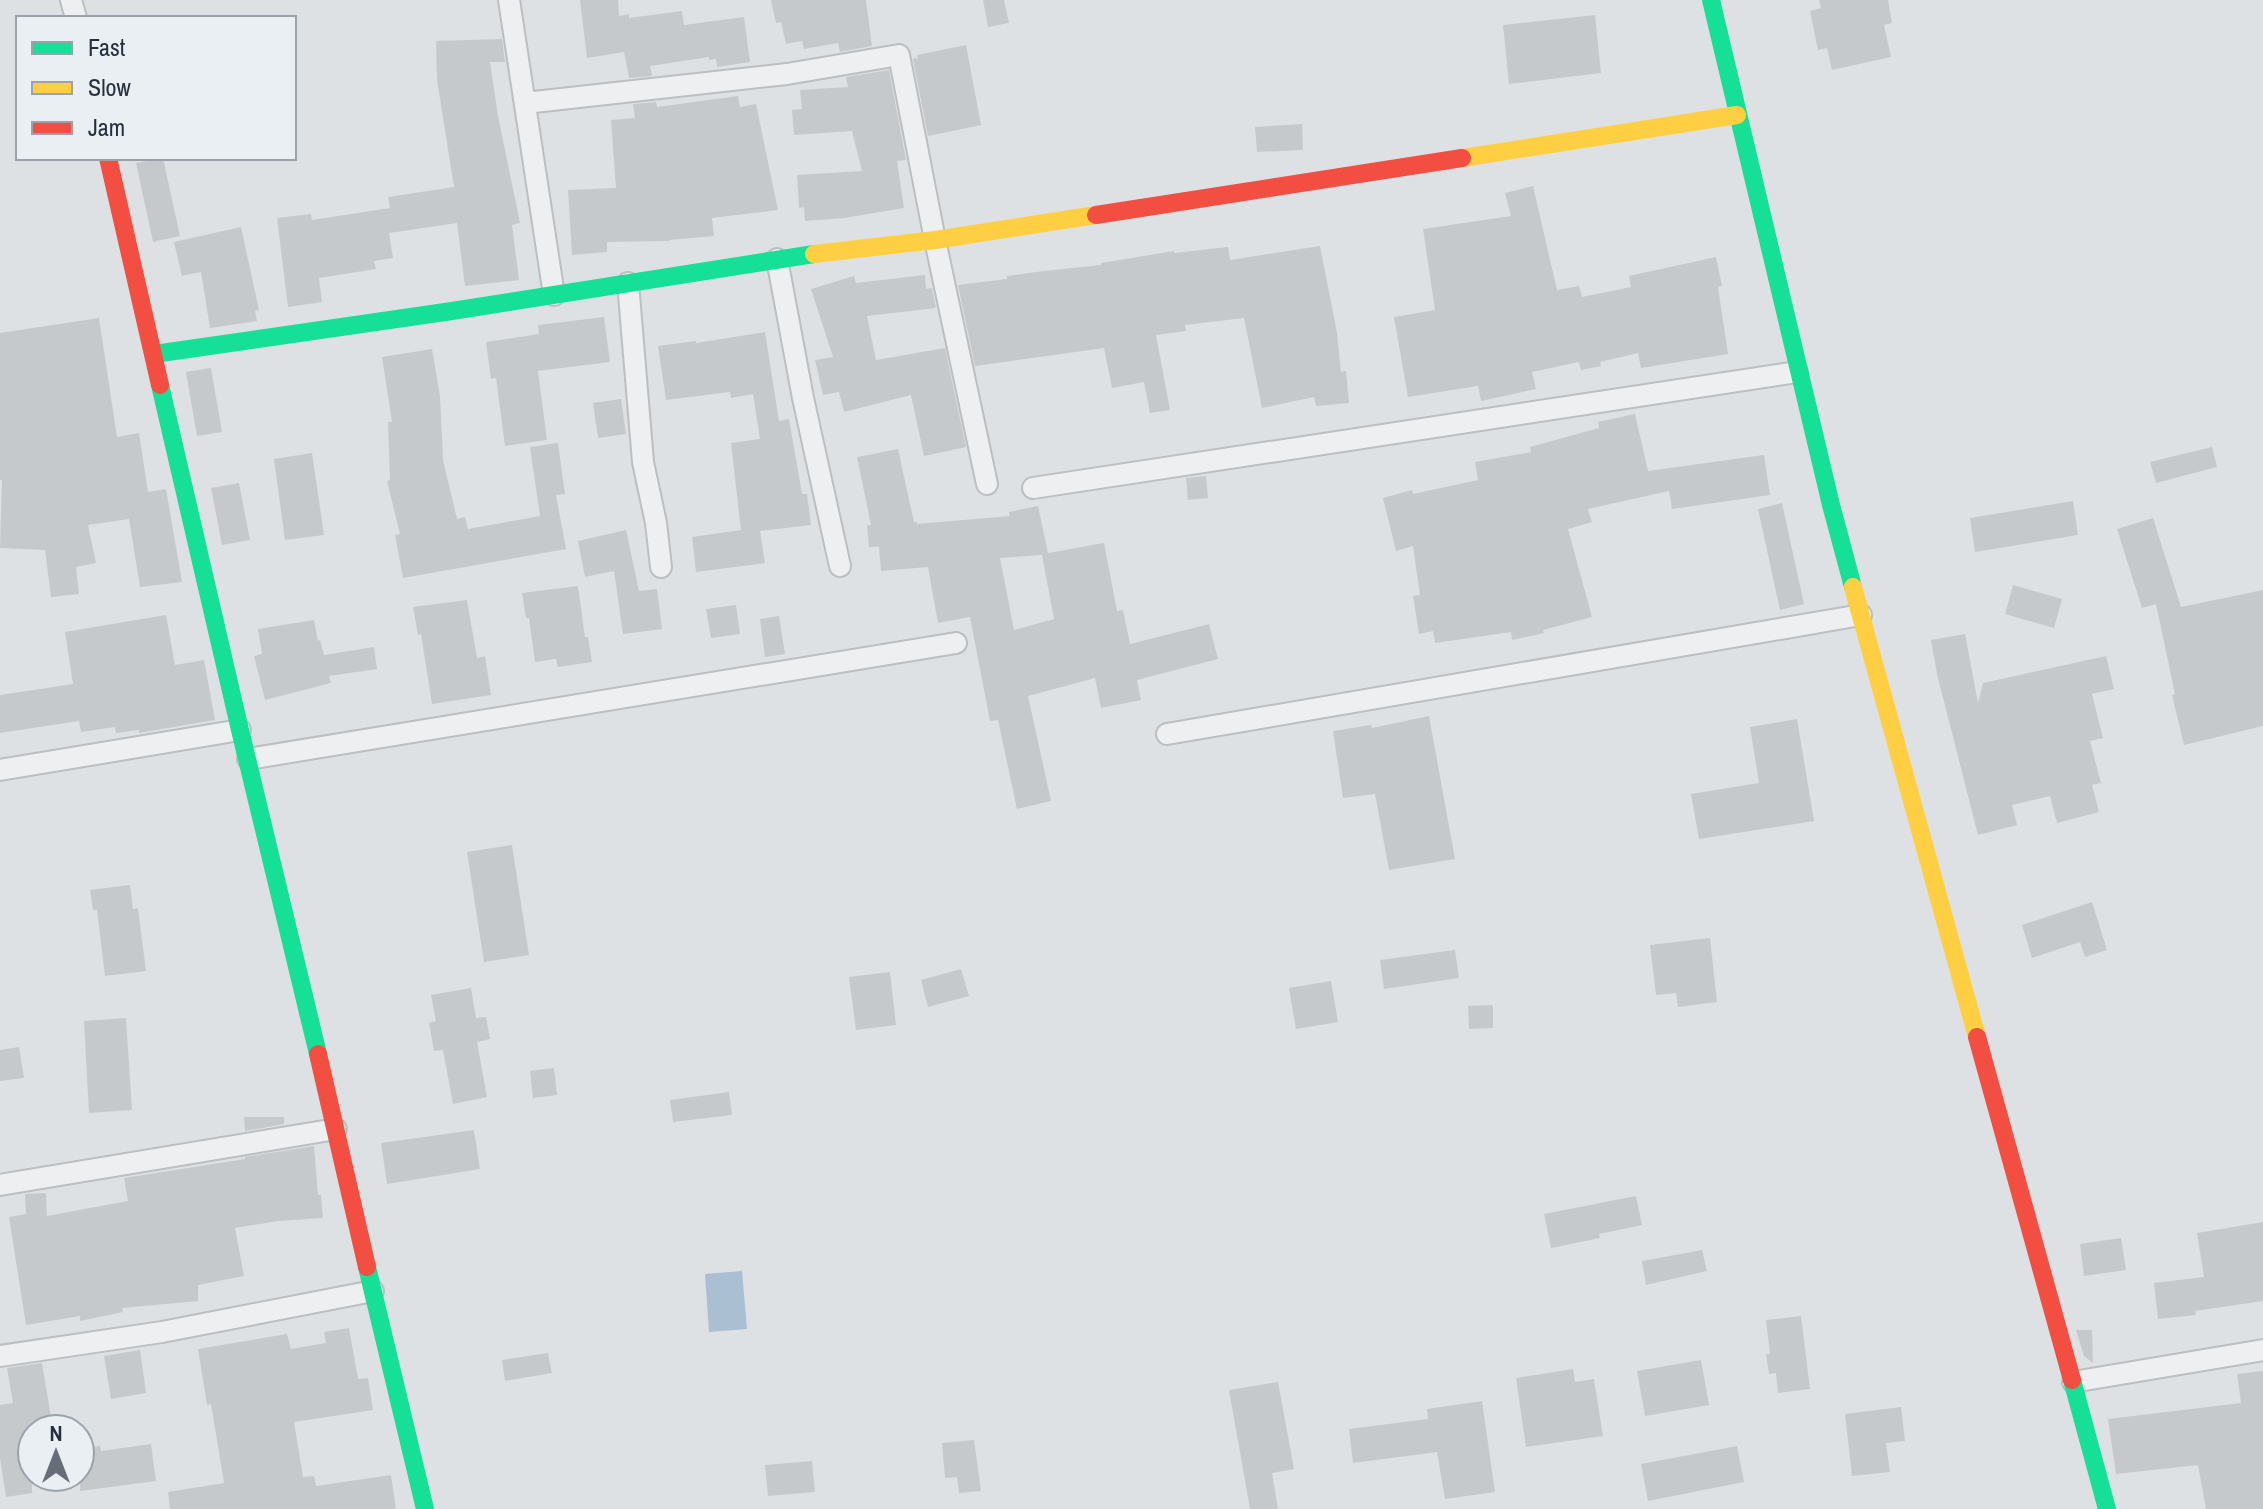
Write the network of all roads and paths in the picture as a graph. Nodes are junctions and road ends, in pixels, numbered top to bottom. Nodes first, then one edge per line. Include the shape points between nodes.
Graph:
1 (509, 0) edge
2 (1711, 0) edge
3 (525, 103) junction
4 (1737, 115) junction
5 (108, 160) edge
6 (935, 240) junction
7 (777, 259) junction
8 (628, 283) junction
9 (554, 295) junction
10 (154, 354) junction
11 (1797, 372) junction
12 (987, 484) dead end
13 (1033, 488) dead end
14 (840, 566) dead end
15 (661, 567) dead end
16 (1861, 615) junction
17 (956, 643) dead end
18 (240, 730) junction
19 (1167, 734) dead end
20 (248, 759) junction
21 (0, 770) edge
22 (336, 1129) junction
23 (0, 1185) edge
24 (373, 1291) junction
25 (2263, 1350) edge
26 (0, 1356) edge
27 (2073, 1382) junction
28 (425, 1509) edge
29 (2107, 1509) edge

1 - 3 street
2 - 4 street
3 - 6 street via 787,74 899,55
3 - 9 street
4 - 6 street
4 - 11 street
5 - 10 street
6 - 7 street
6 - 12 street
7 - 8 street
7 - 14 street
8 - 9 street
8 - 15 street via 643,462
9 - 10 street
10 - 18 street
11 - 13 street
11 - 16 street
16 - 19 street
16 - 27 street
17 - 20 street
18 - 20 street
18 - 21 street
20 - 22 street
22 - 23 street
22 - 24 street
24 - 26 street via 162,1332
24 - 28 street
25 - 27 street
27 - 29 street

